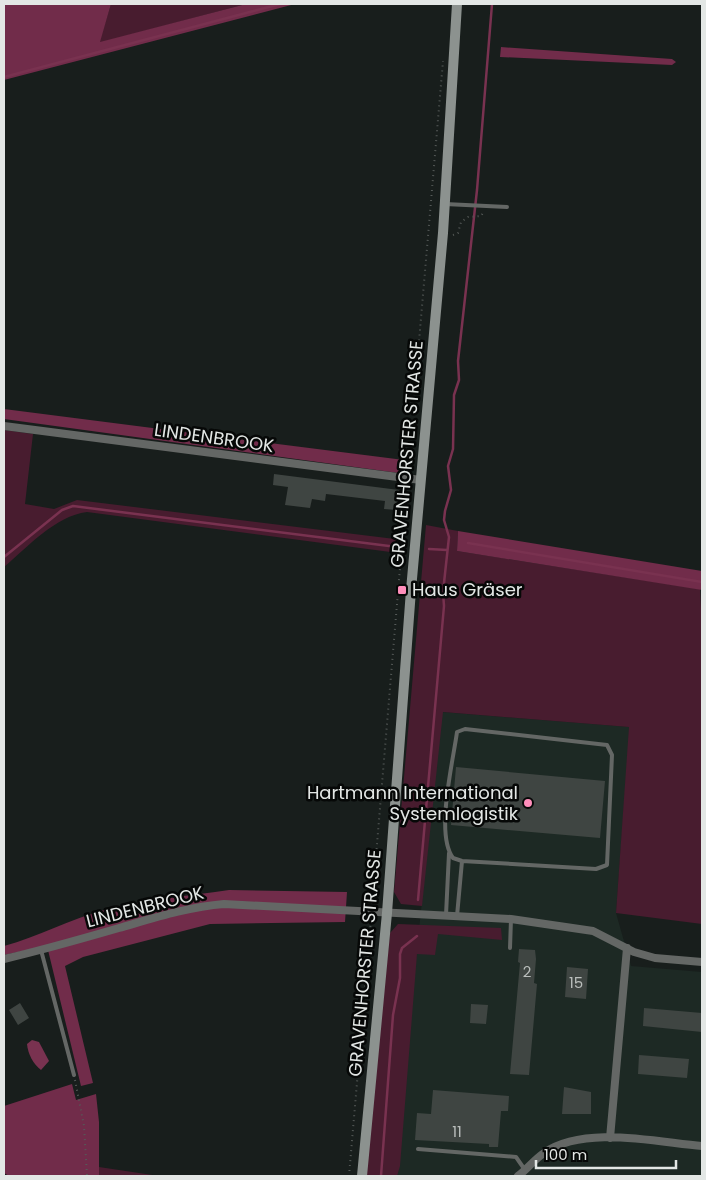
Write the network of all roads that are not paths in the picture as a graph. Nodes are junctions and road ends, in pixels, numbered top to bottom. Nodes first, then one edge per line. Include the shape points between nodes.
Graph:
1 (457, 4) edge
2 (445, 204) junction
3 (507, 207) dead end
4 (4, 426) edge
5 (416, 480) junction
6 (450, 853) junction
7 (462, 861) junction
8 (387, 913) junction
9 (446, 916) junction
10 (457, 916) junction
11 (511, 919) junction
12 (510, 948) dead end
13 (627, 948) junction
14 (41, 950) junction
15 (4, 959) edge
16 (702, 962) edge
17 (74, 1075) road end
18 (610, 1138) junction
19 (702, 1146) edge
20 (418, 1149) dead end
21 (525, 1170) junction
22 (362, 1176) edge
23 (518, 1176) edge

1 - 2 main road, GRAVENHORSTER STRASSE
2 - 3 lane
2 - 5 main road, GRAVENHORSTER STRASSE
4 - 5 street, LINDENBROOK
5 - 8 main road, GRAVENHORSTER STRASSE
6 - 7 lane
6 - 7 lane via 444,827 457,732 460,730 607,745 610,748 607,865 603,868
6 - 9 lane
7 - 10 lane
8 - 9 street, LINDENBROOK
8 - 14 street, LINDENBROOK via 224,904 199,906
8 - 22 main road, GRAVENHORSTER STRASSE
9 - 10 street, LINDENBROOK
10 - 11 street, LINDENBROOK
11 - 12 lane
11 - 13 street, LINDENBROOK via 594,931
13 - 16 street, LINDENBROOK via 655,958
13 - 18 street
14 - 15 street, LINDENBROOK
14 - 17 lane
18 - 19 street
18 - 21 street via 588,1137 564,1143 544,1152
20 - 21 lane via 516,1157
21 - 23 street

